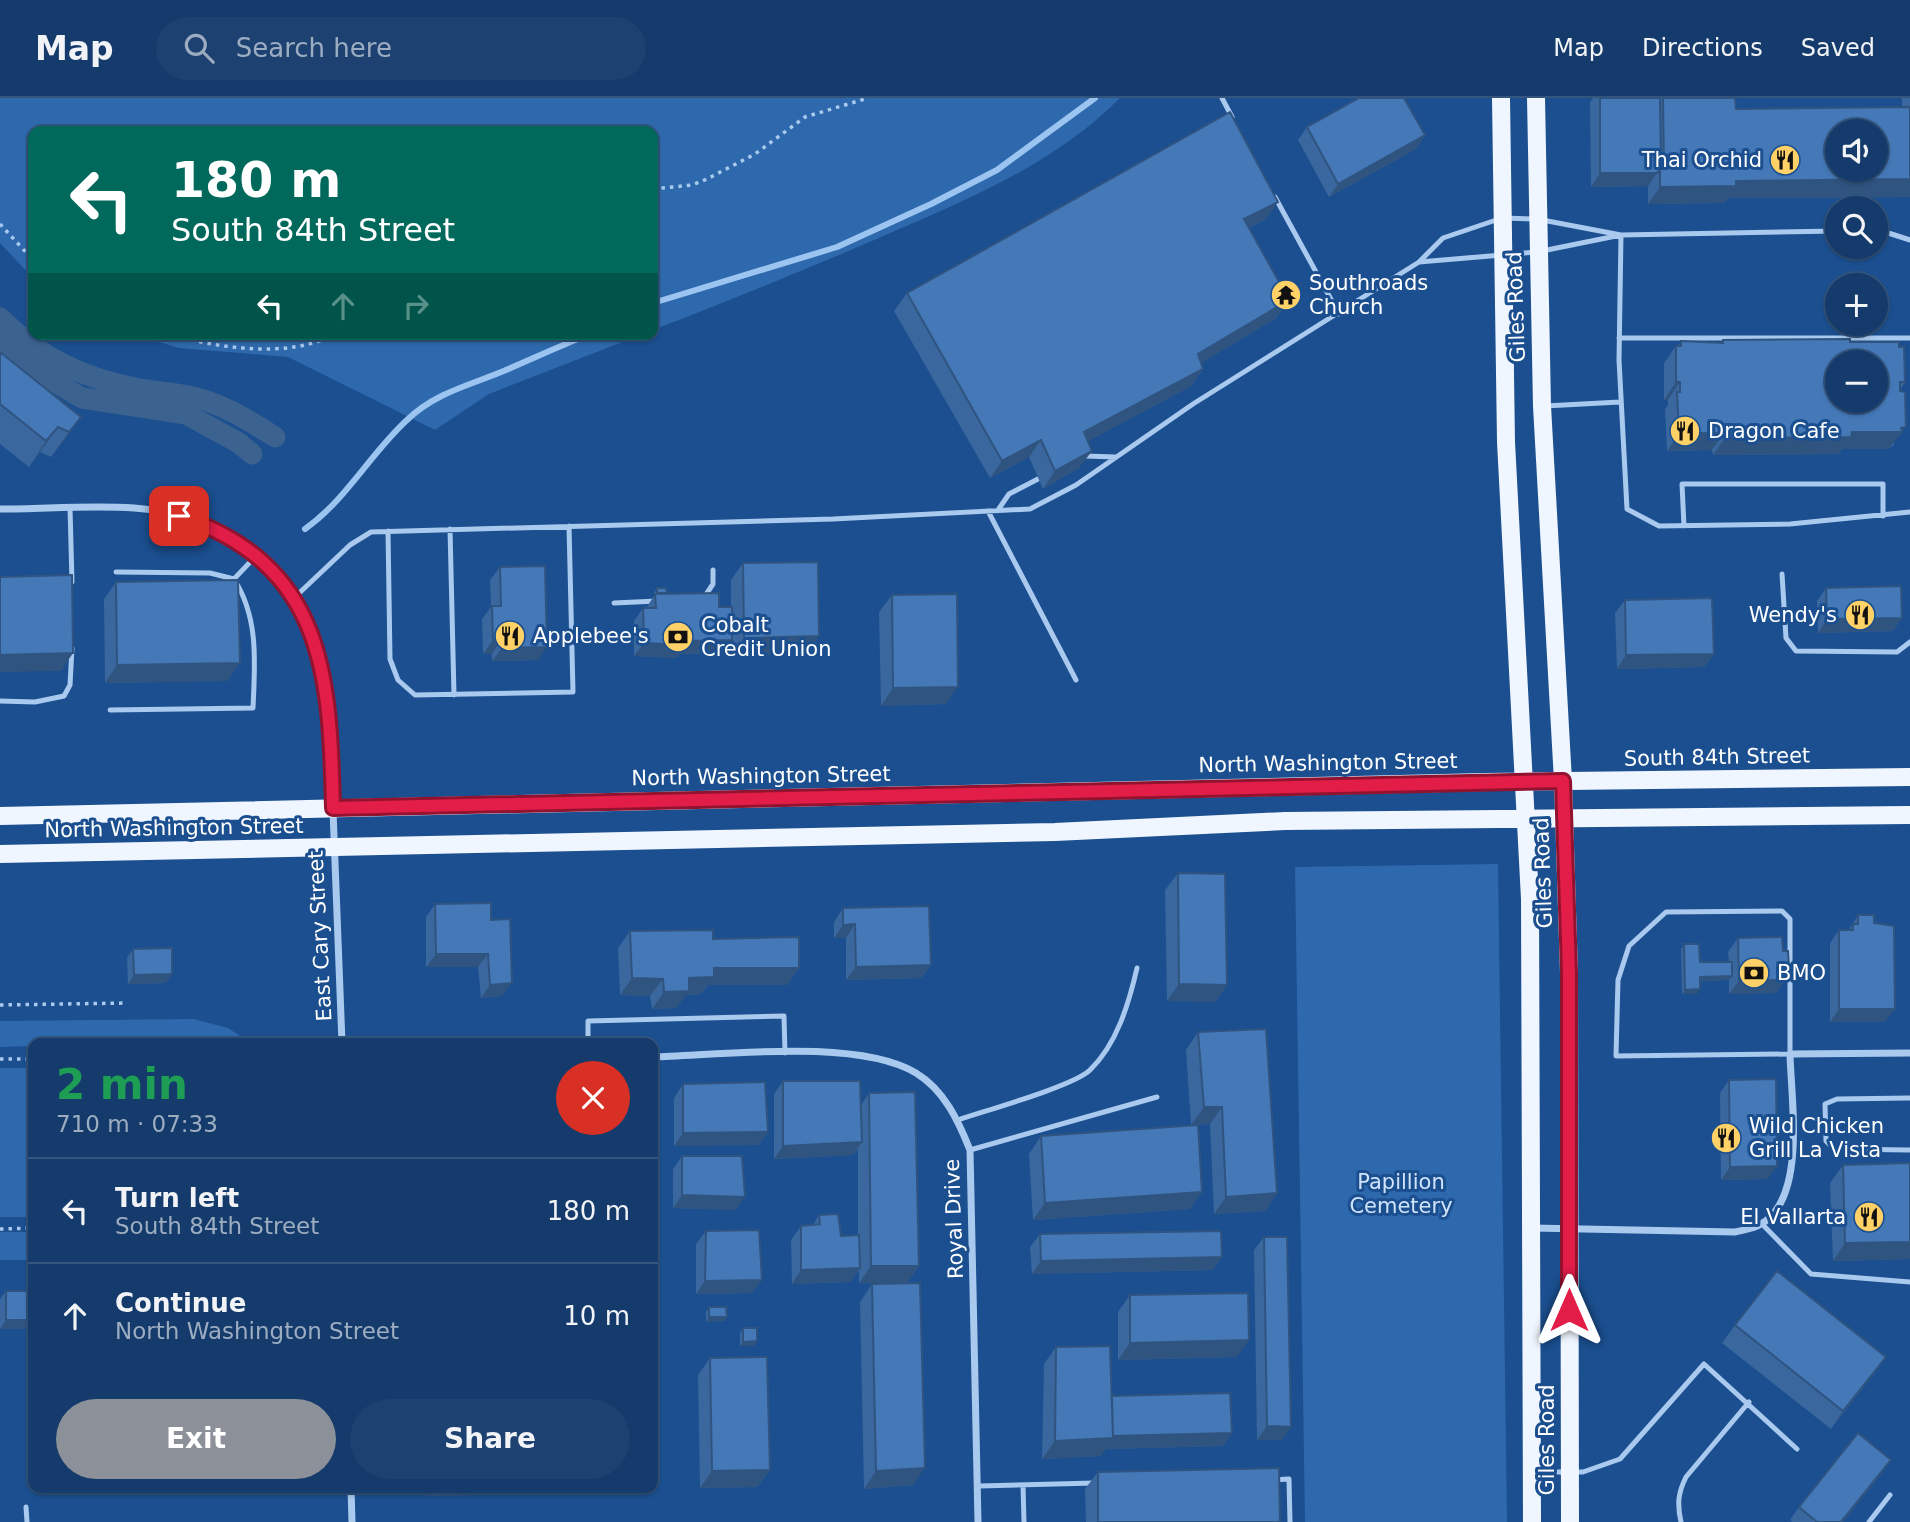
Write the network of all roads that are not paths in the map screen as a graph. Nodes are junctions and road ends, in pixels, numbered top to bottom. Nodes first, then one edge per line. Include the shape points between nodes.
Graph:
1 (1222, 98) edge
2 (1501, 98) edge
3 (1536, 98) edge
4 (1235, 122) edge
5 (1273, 194) edge
6 (1502, 219) junction
7 (1537, 219) junction
8 (1825, 231) edge
9 (1888, 233) edge
10 (1621, 235) junction
11 (1910, 240) edge
12 (1537, 251) junction
13 (1504, 254) junction
14 (1419, 262) junction
15 (1339, 314) junction
16 (1619, 338) junction
17 (1910, 338) edge
18 (1620, 402) junction
19 (1542, 407) junction
20 (1116, 457) junction
21 (1076, 459) edge
22 (1038, 479) dead end
23 (70, 508) junction
24 (0, 509) edge
25 (988, 511) junction
26 (997, 511) junction
27 (1910, 512) edge
28 (1883, 516) junction
29 (569, 526) junction
30 (1684, 526) junction
31 (450, 529) junction
32 (388, 531) junction
33 (256, 556) junction
34 (713, 570) dead end
35 (116, 572) dead end
36 (1782, 574) dead end
37 (234, 579) junction
38 (72, 591) edge
39 (295, 597) junction
40 (696, 599) edge
41 (669, 600) edge
42 (614, 603) dead end
43 (1910, 642) edge
44 (72, 643) edge
45 (1076, 680) dead end
46 (454, 695) junction
47 (0, 701) edge
48 (110, 710) dead end
49 (1910, 777) edge
50 (1563, 781) junction
51 (1524, 782) junction
52 (333, 808) junction
53 (1910, 815) edge
54 (0, 816) edge
55 (1526, 820) junction
56 (1565, 820) junction
57 (333, 846) junction
58 (0, 854) edge
59 (1137, 968) dead end
60 (342, 1038) edge
61 (588, 1038) edge
62 (785, 1053) junction
63 (1790, 1054) junction
64 (1910, 1054) edge
65 (658, 1057) edge
66 (1157, 1097) dead end
67 (1910, 1098) edge
68 (958, 1120) junction
69 (970, 1150) junction
70 (1910, 1150) edge
71 (1762, 1224) junction
72 (1532, 1228) junction
73 (1569, 1228) junction
74 (1910, 1282) edge
75 (1749, 1402) junction
76 (1797, 1449) dead end
77 (1532, 1472) junction
78 (1570, 1473) junction
79 (1262, 1480) edge
80 (1102, 1483) edge
81 (1023, 1485) junction
82 (979, 1486) junction
83 (351, 1493) edge
84 (1890, 1495) dead end
85 (26, 1507) dead end
86 (27, 1522) edge
87 (352, 1522) edge
88 (978, 1522) edge
89 (1024, 1522) edge
90 (1290, 1522) edge
91 (1532, 1522) edge
92 (1570, 1522) edge
93 (1681, 1522) edge
94 (1869, 1522) edge

1 - 4 lane
2 - 6 main road, Giles Road
3 - 7 main road, Giles Road
5 - 15 lane
6 - 7 lane
6 - 13 main road, Giles Road
6 - 14 lane via 1443,238
7 - 10 lane
7 - 12 main road, Giles Road
8 - 10 lane
9 - 11 lane
10 - 12 lane
10 - 16 lane
12 - 13 lane
12 - 19 main road, Giles Road
13 - 14 lane
13 - 51 main road, Giles Road via 1506,442
14 - 15 lane
15 - 20 lane
16 - 17 lane
16 - 18 lane
18 - 19 lane
18 - 30 lane via 1627,509 1659,526
19 - 50 main road, Giles Road
20 - 21 lane via 1090,453
20 - 26 lane via 1030,509
22 - 26 lane via 1010,494
23 - 24 street, East Cary Street
23 - 33 street, East Cary Street via 135,508 179,516 228,536
23 - 38 lane
25 - 26 lane
25 - 29 lane
25 - 45 lane
27 - 28 lane
28 - 30 lane
28 - 30 lane via 1883,484 1682,484
29 - 31 lane
29 - 46 lane via 573,692
31 - 32 lane
31 - 46 lane
32 - 39 lane via 371,531 350,545
32 - 46 lane via 390,659 398,680 415,695
33 - 37 lane
33 - 39 street, East Cary Street
34 - 40 lane via 710,592
35 - 37 lane via 210,573
36 - 43 lane via 1786,638 1796,651 1897,652
37 - 48 lane via 245,596 253,631 253,708
39 - 52 street, East Cary Street via 309,623 326,683
41 - 42 lane
44 - 47 lane via 70,685 64,696 35,702
49 - 50 main road, South 84th Street
50 - 51 main road, South 84th Street
50 - 56 main road, Giles Road
51 - 52 main road, North Washington Street
51 - 55 main road, Giles Road
52 - 54 main road, North Washington Street
52 - 57 street, East Cary Street
53 - 56 main road
55 - 56 main road
55 - 57 main road, North Washington Street via 1285,821 1055,832
55 - 72 main road, Giles Road
56 - 73 main road, Giles Road
57 - 58 main road, North Washington Street
57 - 60 street, East Cary Street
59 - 68 lane via 1125,1018 1089,1071
61 - 62 lane via 588,1021 784,1016
62 - 65 street, Royal Drive
62 - 68 street, Royal Drive via 870,1056 916,1072 939,1091
63 - 63 lane via 1790,919 1782,911 1666,912 1629,946 1618,980 1616,1056
63 - 64 street
63 - 71 street via 1792,1174 1780,1205
66 - 69 lane
67 - 70 lane via 1837,1099 1825,1104 1826,1141 1834,1149
68 - 69 street, Royal Drive
69 - 82 street, Royal Drive
71 - 73 street via 1735,1232
71 - 74 lane via 1811,1274
72 - 73 street
72 - 77 main road, Giles Road
73 - 78 main road, Giles Road
75 - 76 lane
75 - 78 lane via 1704,1364 1628,1453 1595,1469
75 - 93 lane via 1686,1477 1677,1504
77 - 78 lane
77 - 91 main road, Giles Road
78 - 92 main road, Giles Road
79 - 90 lane via 1289,1479
80 - 81 lane
81 - 82 lane
81 - 89 lane
82 - 88 street, Royal Drive
83 - 87 street
84 - 94 lane
85 - 86 lane

